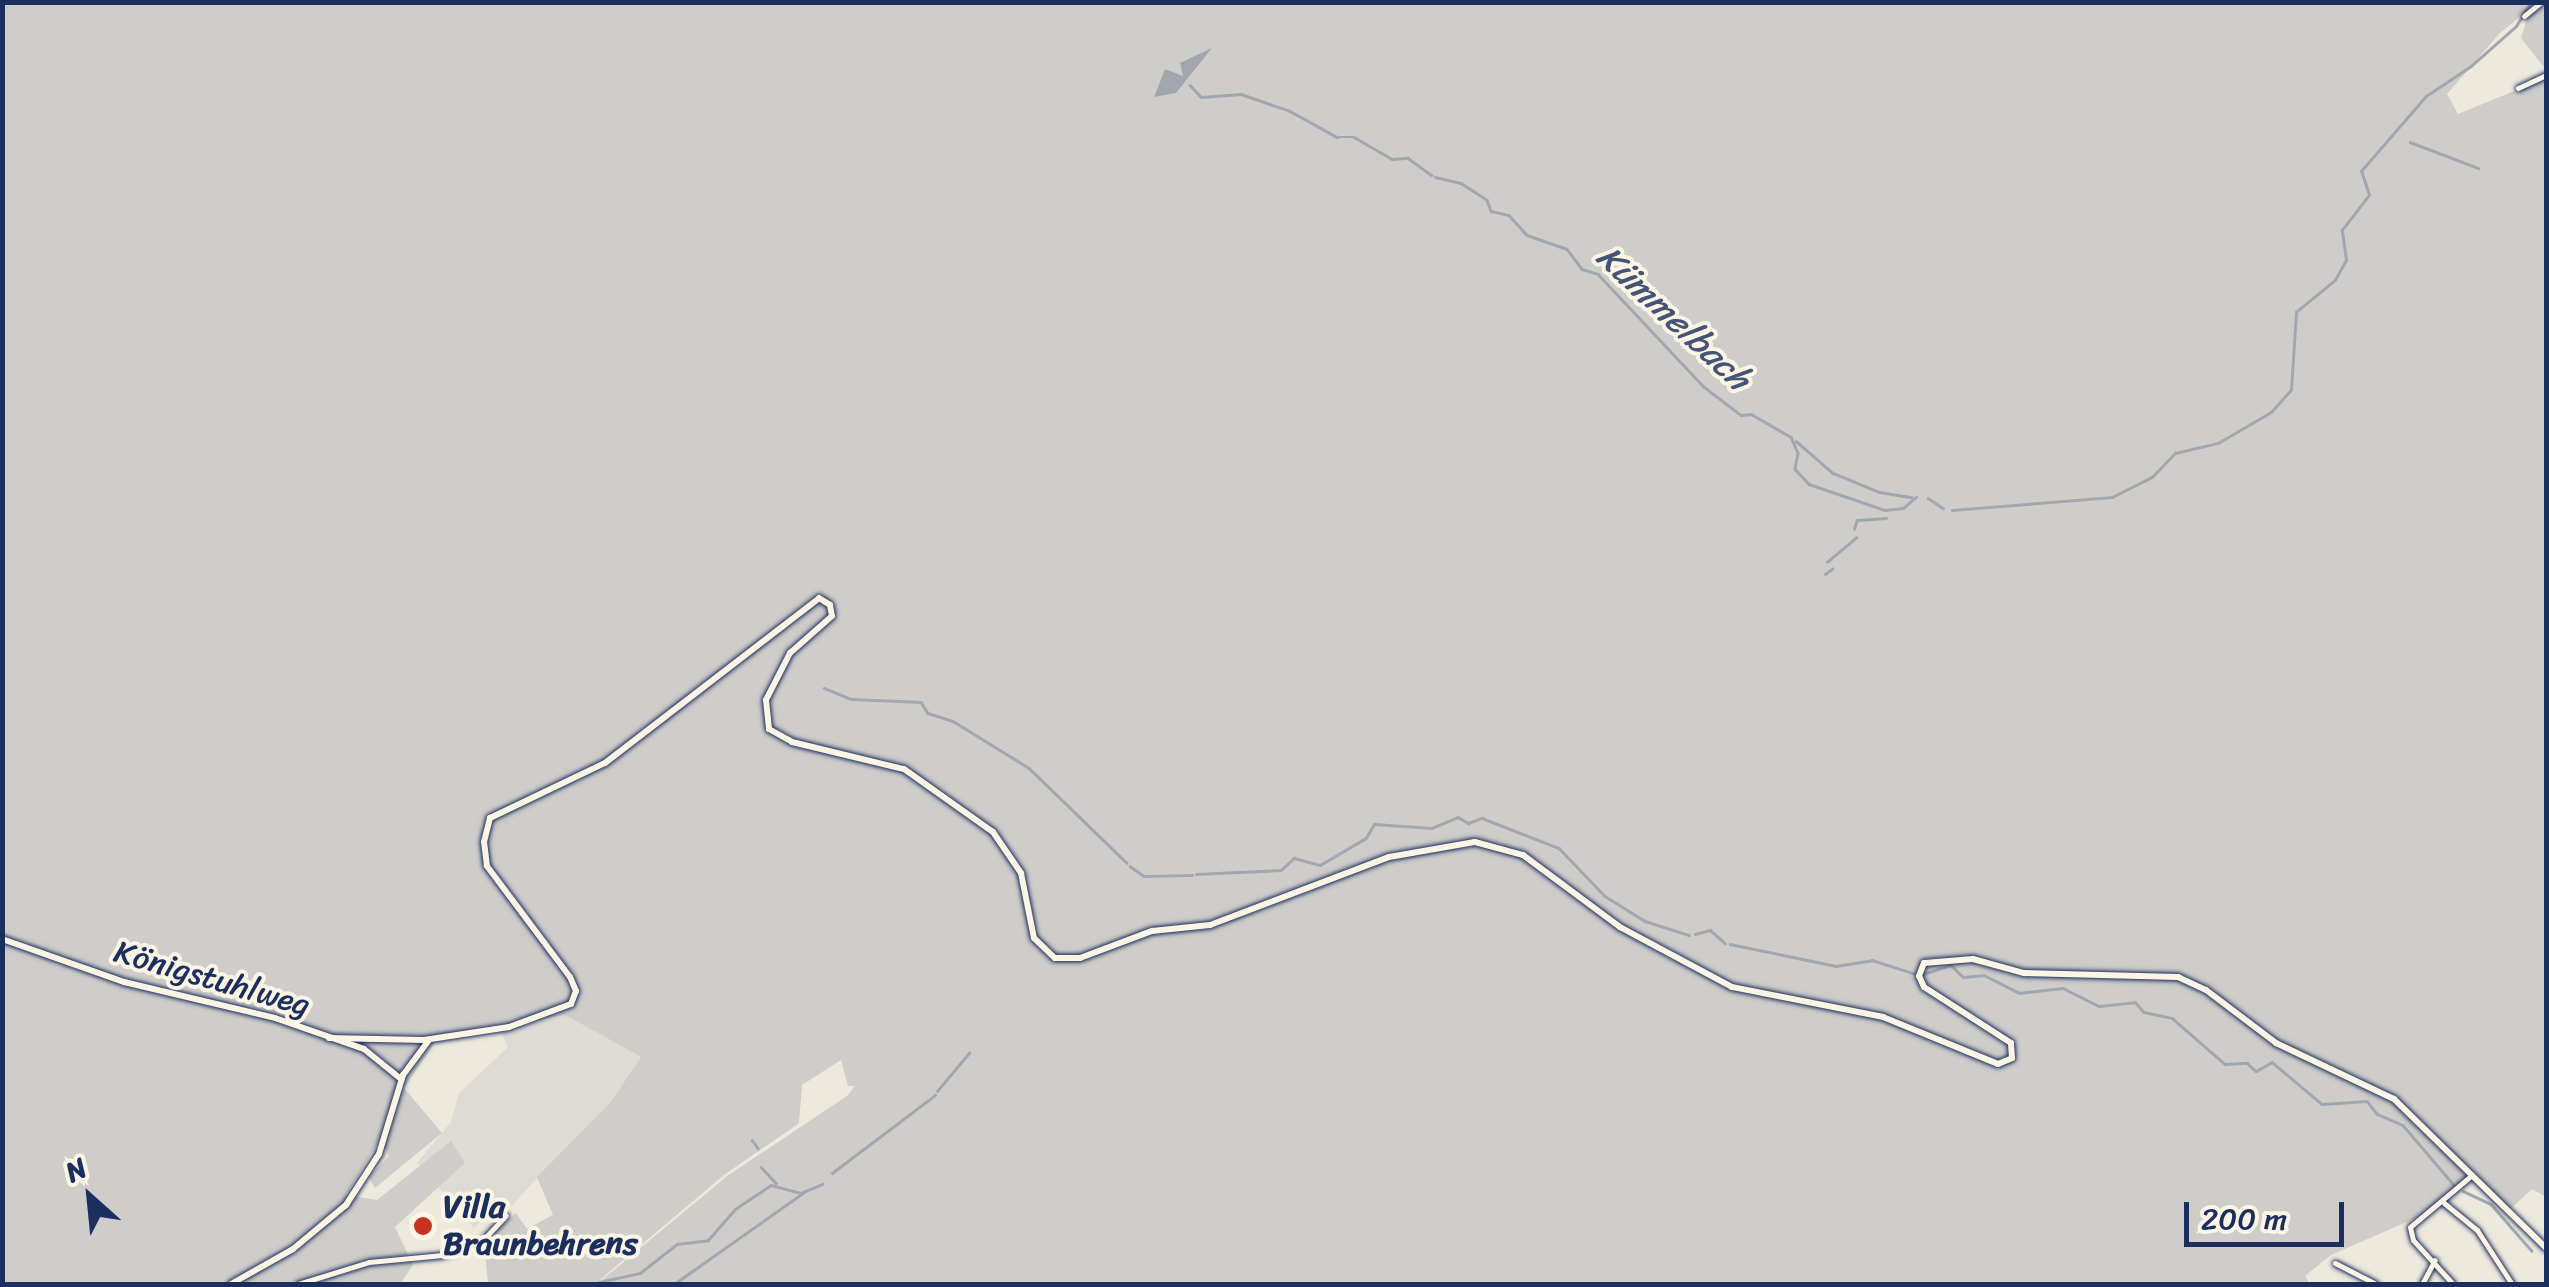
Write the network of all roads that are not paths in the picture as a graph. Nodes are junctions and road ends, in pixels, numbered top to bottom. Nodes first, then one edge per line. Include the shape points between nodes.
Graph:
1 (2541, 2) edge
2 (2524, 16) dead end
3 (2546, 76) edge
4 (2518, 88) dead end
5 (2, 939) edge
6 (329, 1038) junction
7 (430, 1039) junction
8 (401, 1079) junction
9 (2472, 1175) junction
10 (2444, 1203) junction
11 (506, 1214) dead end
12 (2546, 1248) edge
13 (2436, 1260) junction
14 (2335, 1263) dead end
15 (232, 1284) edge
16 (298, 1284) edge
17 (2376, 1284) edge
18 (2422, 1284) edge
19 (2453, 1284) edge
20 (2512, 1284) edge

1 - 2 street
3 - 4 street
5 - 6 street, Königstuhlweg via 124,982
6 - 7 street
6 - 8 street, Königstuhlweg via 381,1058
7 - 8 street
7 - 9 street via 515,1026 575,998 570,977 487,866 486,829 505,806 605,763 819,598 831,606 832,616 790,653 765,702 770,730 792,742 904,769 993,832 1021,873 1034,938 1056,958 1080,958 1146,933 1216,924 1399,854 1489,844 1527,857 1620,928 1732,986 1878,1016 1998,1064 2012,1058 2011,1043 1926,989 1918,976 1924,963 1973,958 2024,972 2188,980 2276,1042 2385,1092
8 - 15 street via 379,1154 346,1205 293,1249
9 - 10 street
9 - 12 street
10 - 13 street via 2417,1216 2409,1228
10 - 20 street via 2477,1229
11 - 16 street via 482,1241 446,1254 369,1262
13 - 18 street
13 - 19 street
14 - 17 street

